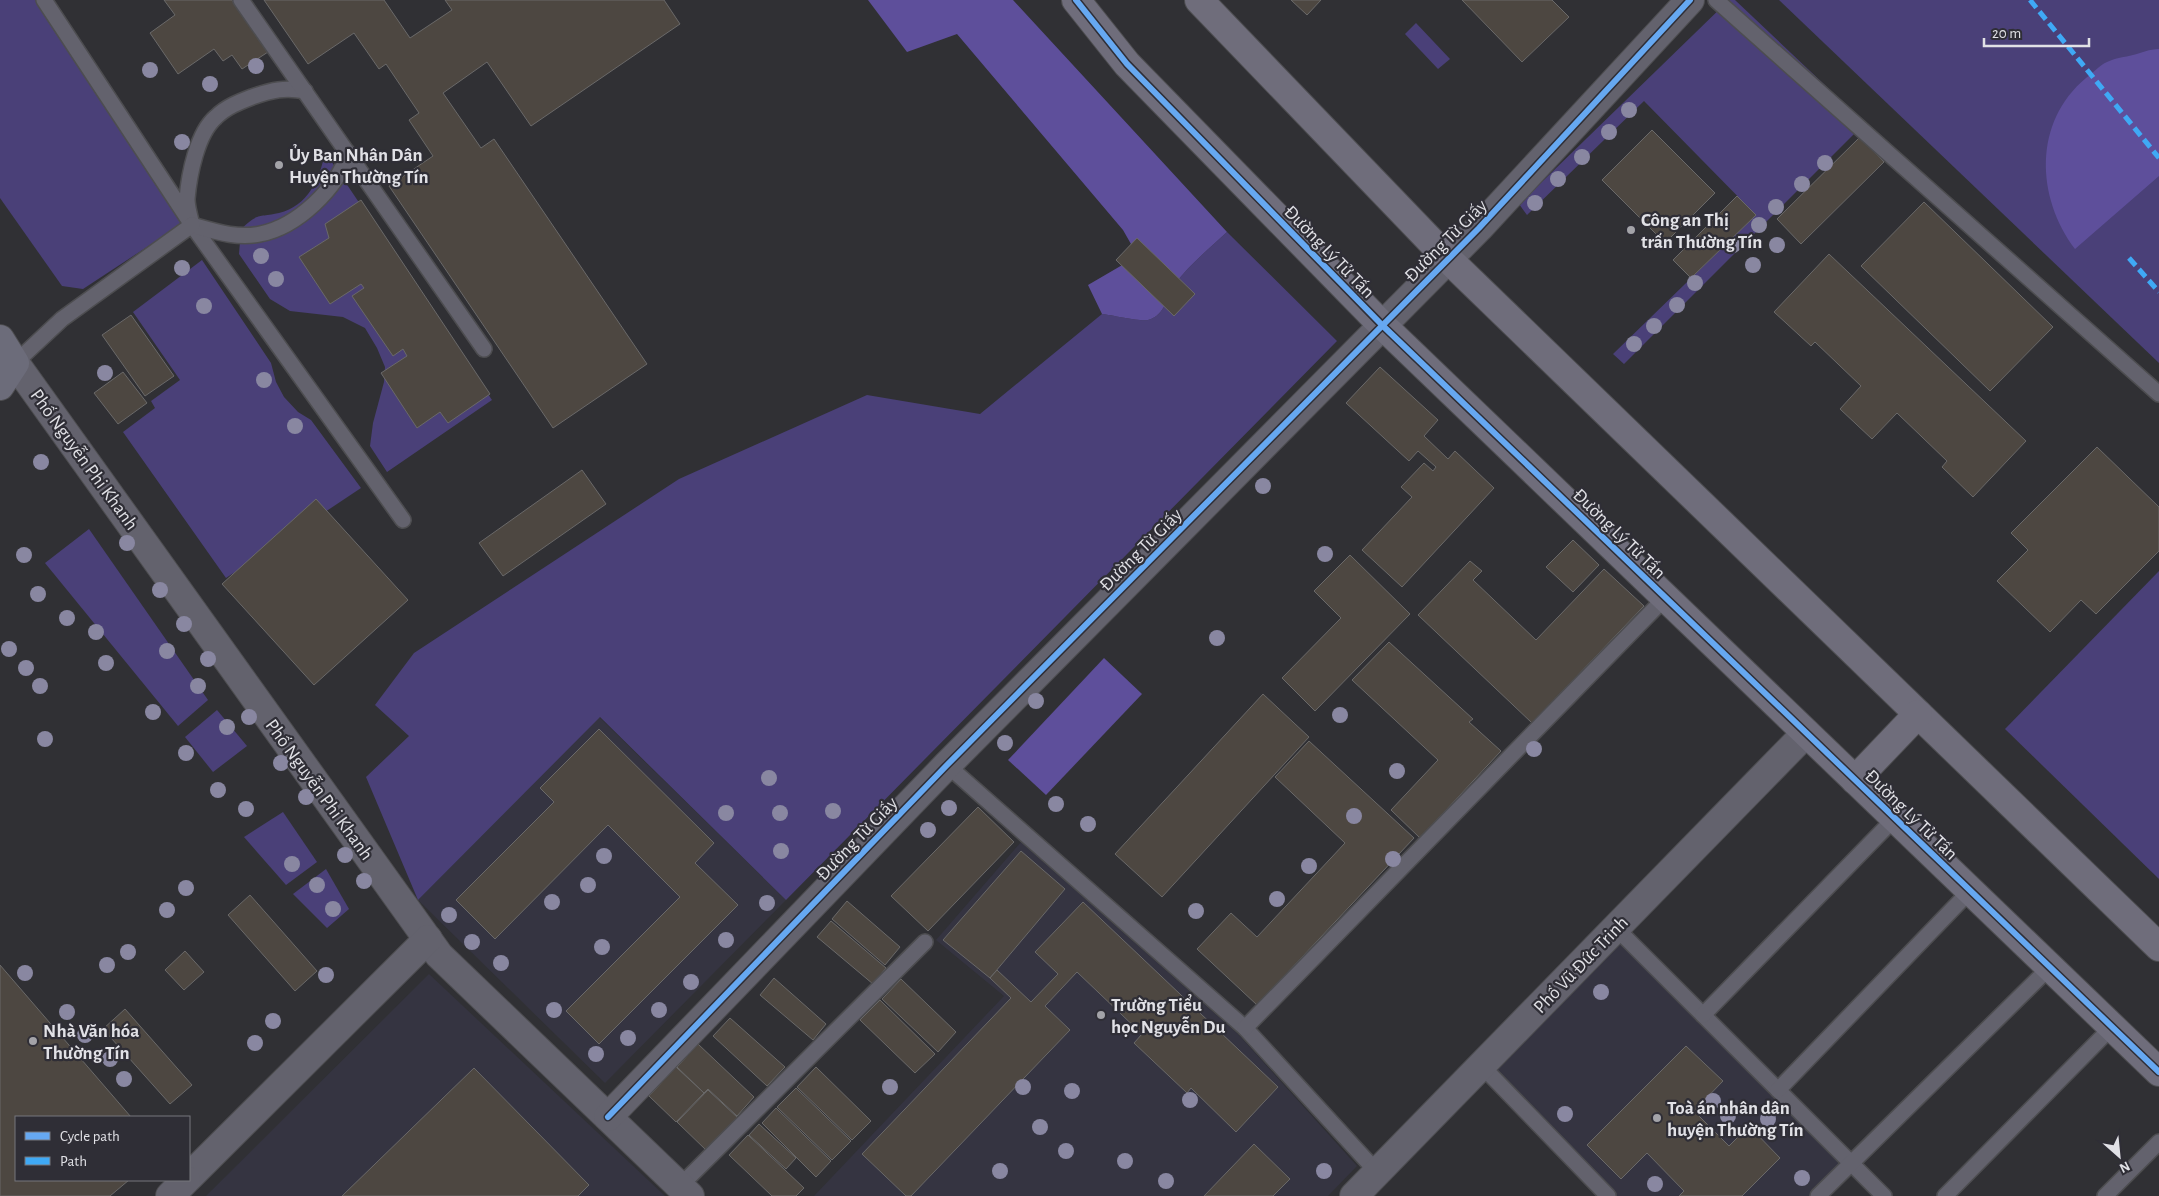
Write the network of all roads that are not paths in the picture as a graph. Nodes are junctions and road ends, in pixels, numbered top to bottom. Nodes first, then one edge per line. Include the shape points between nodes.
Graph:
1 (44, 0) edge
2 (241, 0) edge
3 (1199, 0) edge
4 (1690, 0) edge
5 (1716, 0) edge
6 (1084, 3) edge
7 (305, 91) junction
8 (348, 153) junction
9 (192, 225) junction
10 (1448, 259) junction
11 (1382, 325) junction
12 (0, 339) edge
13 (484, 349) dead end
14 (16, 363) junction
15 (0, 386) edge
16 (2159, 394) edge
17 (403, 520) dead end
18 (1665, 598) junction
19 (1918, 714) junction
20 (1806, 733) junction
21 (948, 765) junction
22 (1855, 780) junction
23 (1895, 818) junction
24 (1970, 891) junction
25 (1615, 927) junction
26 (428, 939) junction
27 (925, 942) dead end
28 (2159, 947) edge
29 (2050, 967) junction
30 (1703, 1015) junction
31 (2112, 1027) junction
32 (1245, 1028) junction
33 (1481, 1065) junction
34 (2159, 1072) edge
35 (1778, 1090) junction
36 (608, 1117) junction
37 (2159, 1142) edge
38 (1851, 1162) junction
39 (1378, 1172) junction
40 (190, 1177) edge
41 (186, 1181) edge
42 (684, 1192) edge
43 (170, 1196) edge
44 (1354, 1196) edge
45 (1608, 1196) edge
46 (1818, 1196) edge
47 (1884, 1196) edge
48 (1945, 1196) edge
49 (2104, 1196) edge

1 - 9 lane
2 - 7 lane
3 - 10 street
4 - 10 street, Đường Từ Giấy
5 - 16 lane
6 - 11 street, Đường Lý Tử Tấn via 1127,64
7 - 8 lane
7 - 9 lane via 286,88 260,94 236,103 214,118 198,144 190,179 187,201
8 - 9 lane via 344,168 326,190 290,223 260,235 230,236
8 - 13 lane
9 - 14 lane via 62,319
9 - 17 lane
10 - 11 street, Đường Từ Giấy
10 - 19 street
11 - 18 street, Đường Lý Tử Tấn
11 - 21 street, Đường Từ Giấy
12 - 14 main road, Phố Nguyễn Phi Khanh
14 - 15 main road
14 - 26 street, Phố Nguyễn Phi Khanh
18 - 20 street, Đường Lý Tử Tấn
18 - 32 lane
19 - 22 street
19 - 28 street
20 - 22 street, Đường Lý Tử Tấn
20 - 25 street, Phố Vũ Đức Trinh
21 - 32 lane
21 - 36 street, Đường Từ Giấy
22 - 23 street, Đường Lý Tử Tấn
23 - 24 street, Đường Lý Tử Tấn
23 - 30 lane
24 - 29 street, Đường Lý Tử Tấn
24 - 35 lane
25 - 30 lane
25 - 33 street, Phố Vũ Đức Trinh
26 - 36 street, Phố Nguyễn Phi Khanh via 439,955
26 - 40 street
27 - 42 lane
29 - 31 street, Đường Lý Tử Tấn
29 - 38 lane
30 - 35 lane
31 - 34 street, Đường Lý Tử Tấn
31 - 48 lane
32 - 39 lane
33 - 39 street, Phố Vũ Đức Trinh
33 - 45 lane
35 - 38 lane
36 - 42 street, Phố Nguyễn Phi Khanh
37 - 49 lane
38 - 46 lane
38 - 47 lane
39 - 44 street, Phố Vũ Đức Trinh
41 - 43 street

